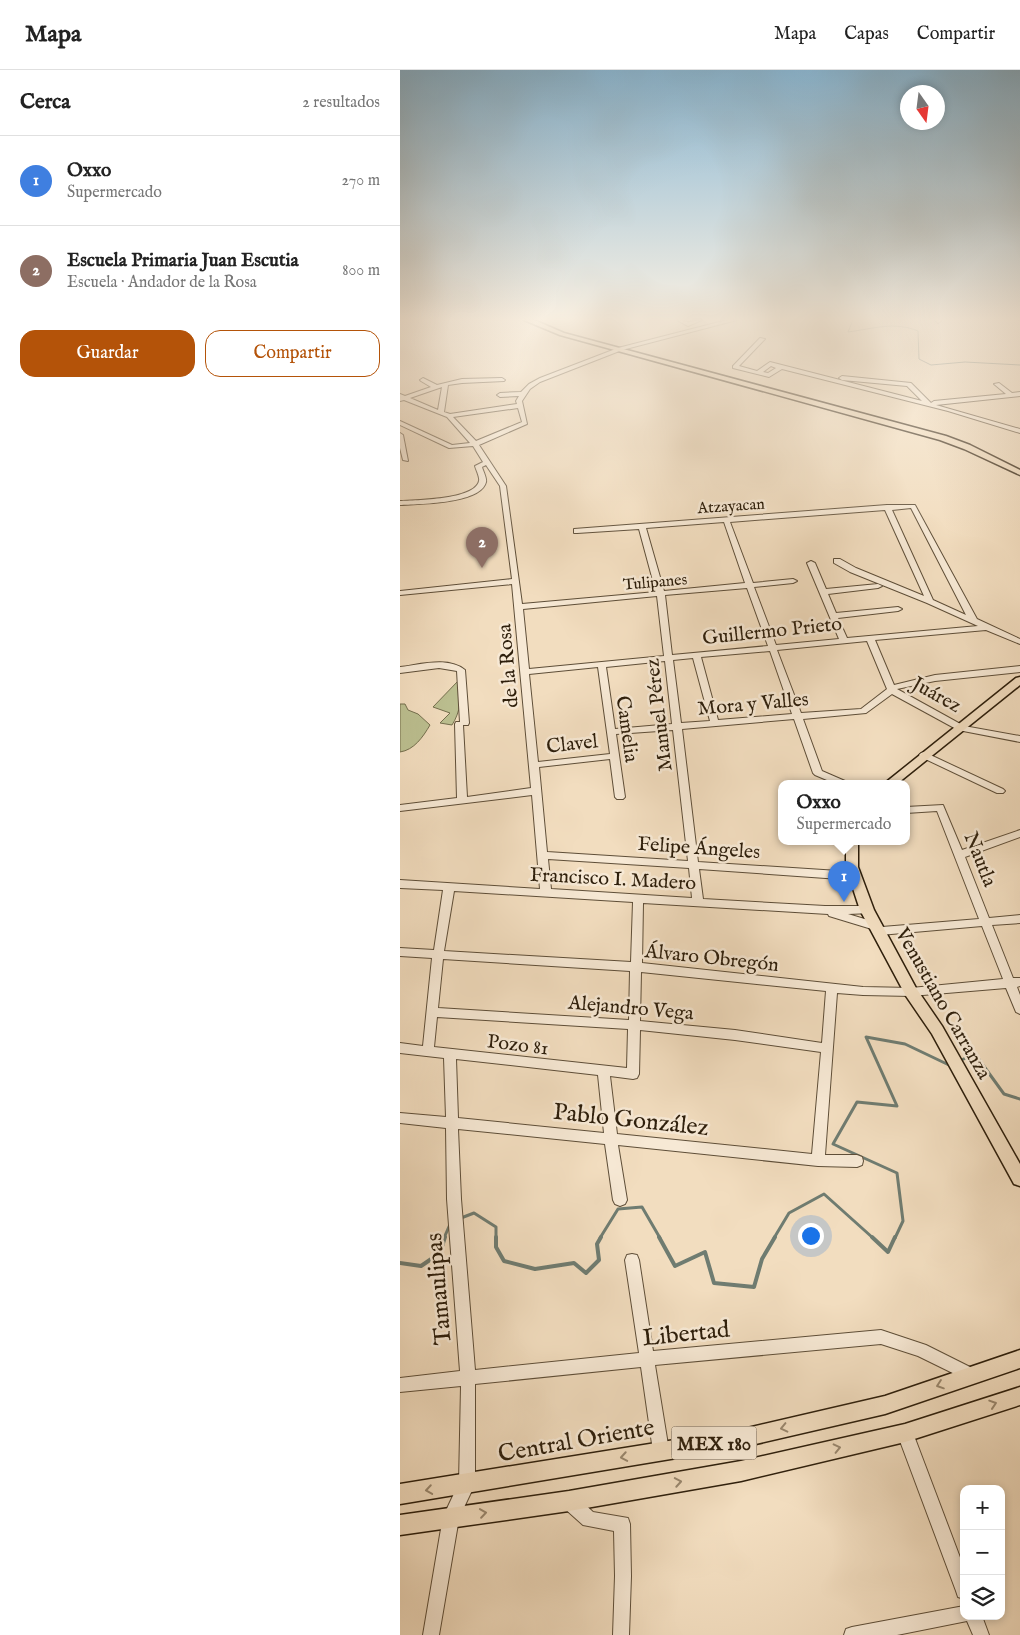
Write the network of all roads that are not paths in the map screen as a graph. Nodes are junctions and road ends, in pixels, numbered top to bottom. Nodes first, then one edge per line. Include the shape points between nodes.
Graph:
1 (417, 393) edge
2 (444, 393) edge
3 (780, 393) edge
4 (882, 393) edge
5 (916, 393) edge
6 (1008, 393) edge
7 (522, 394) joint
8 (1020, 394) edge
9 (500, 395) dead end
10 (1011, 395) junction
11 (401, 398) edge
12 (965, 400) junction
13 (925, 404) junction
14 (518, 406) junction
15 (950, 410) junction
16 (441, 413) junction
17 (449, 416) junction
18 (400, 424) edge
19 (1012, 428) junction
20 (1020, 431) edge
21 (400, 435) edge
22 (1020, 436) edge
23 (475, 444) junction
24 (406, 460) dead end
25 (488, 462) junction
26 (1020, 473) edge
27 (400, 503) edge
28 (887, 507) junction
29 (727, 522) dead end
30 (642, 526) junction
31 (577, 532) dead end
32 (837, 561) dead end
33 (811, 563) dead end
34 (516, 581) junction
35 (794, 582) dead end
36 (750, 586) junction
37 (878, 586) dead end
38 (823, 592) junction
39 (400, 593) edge
40 (661, 594) junction
41 (930, 601) junction
42 (519, 607) junction
43 (898, 609) dead end
44 (833, 616) junction
45 (973, 620) junction
46 (988, 627) junction
47 (870, 638) junction
48 (844, 641) junction
49 (1020, 642) edge
50 (772, 648) junction
51 (696, 655) junction
52 (668, 658) junction
53 (602, 664) junction
54 (1020, 669) edge
55 (400, 670) edge
56 (525, 672) junction
57 (1020, 680) edge
58 (891, 689) junction
59 (797, 717) junction
60 (715, 724) junction
61 (677, 728) junction
62 (961, 728) junction
63 (611, 732) junction
64 (1020, 739) edge
65 (924, 755) junction
66 (615, 756) junction
67 (534, 765) junction
68 (835, 780) edge
69 (895, 780) edge
70 (536, 791) junction
71 (1000, 791) dead end
72 (620, 798) dead end
73 (462, 800) junction
74 (400, 808) edge
75 (910, 810) edge
76 (1020, 833) edge
77 (851, 845) edge
78 (542, 855) junction
79 (959, 855) junction
80 (694, 864) junction
81 (854, 876) junction
82 (400, 884) edge
83 (448, 887) junction
84 (546, 893) junction
85 (638, 898) junction
86 (698, 902) junction
87 (825, 910) junction
88 (867, 910) junction
89 (1020, 919) edge
90 (986, 922) junction
91 (878, 929) junction
92 (400, 952) edge
93 (438, 956) junction
94 (636, 967) junction
95 (1015, 982) edge
96 (832, 989) junction
97 (911, 992) junction
98 (1020, 1009) edge
99 (432, 1012) junction
100 (634, 1025) junction
101 (400, 1048) edge
102 (826, 1048) junction
103 (428, 1052) junction
104 (450, 1055) junction
105 (604, 1072) junction
106 (400, 1118) edge
107 (453, 1122) junction
108 (611, 1140) junction
109 (818, 1160) junction
110 (857, 1161) dead end
111 (1018, 1173) edge
112 (620, 1200) dead end
113 (632, 1260) dead end
114 (648, 1359) junction
115 (1020, 1359) edge
116 (970, 1375) junction
117 (468, 1377) junction
118 (400, 1385) edge
119 (1020, 1396) edge
120 (905, 1432) junction
121 (661, 1451) junction
122 (467, 1484) junction
123 (400, 1494) edge
124 (569, 1501) junction
125 (451, 1517) junction
126 (400, 1525) edge
127 (960, 1580) edge
128 (960, 1615) edge
129 (975, 1620) edge
130 (431, 1635) edge
131 (621, 1635) edge
132 (852, 1635) edge
133 (981, 1635) edge

1 - 11 street
2 - 16 street
3 - 26 main road via 943,438
4 - 13 street
5 - 13 street
6 - 10 street
7 - 9 street
7 - 14 street
8 - 10 street
10 - 12 street
11 - 16 street
12 - 13 street
12 - 15 street
13 - 15 street
14 - 17 street
14 - 23 street via 525,423
15 - 19 street
16 - 17 street
17 - 23 street, de la Rosa
18 - 23 street via 451,447
19 - 20 street
19 - 22 street
21 - 24 street
23 - 25 street, de la Rosa
25 - 27 street via 478,466 482,484 467,494
25 - 34 street, de la Rosa via 503,486
28 - 30 street, Atzayacan
28 - 41 street
28 - 45 street, Atzayacan via 913,506
29 - 36 street
30 - 31 street, Atzayacan
30 - 40 street, Manuel Pérez
32 - 41 street
33 - 38 street
34 - 39 street
34 - 42 street, de la Rosa
35 - 36 street, Tulipanes
36 - 40 street, Tulipanes
36 - 50 street
37 - 38 street
38 - 44 street
40 - 42 street, Tulipanes
40 - 52 street, Manuel Pérez
41 - 45 street
42 - 56 street, de la Rosa
43 - 44 street
44 - 48 street
45 - 46 street
46 - 47 street, Guillermo Prieto
46 - 49 street
47 - 48 street, Guillermo Prieto
47 - 58 street, Juárez
48 - 50 street, Guillermo Prieto
50 - 51 street, Guillermo Prieto
50 - 59 street
51 - 52 street, Guillermo Prieto
51 - 60 street
52 - 53 street, Guillermo Prieto
52 - 61 street, Manuel Pérez
53 - 56 street, Guillermo Prieto
53 - 63 street, Camelia
54 - 58 street via 935,678
55 - 73 street via 445,666 461,670
56 - 67 street, de la Rosa
57 - 62 main road
58 - 59 street, Mora y Valles via 863,711
58 - 62 street, Juárez
59 - 60 street, Mora y Valles
59 - 68 street via 818,773
60 - 61 street, Mora y Valles
61 - 63 street, Mora y Valles
61 - 80 street, Manuel Pérez
62 - 64 street
62 - 65 main road
63 - 66 street, Camelia
65 - 69 main road
65 - 71 street
66 - 67 street, Clavel
66 - 72 street, Camelia
67 - 70 street, de la Rosa
70 - 73 street
70 - 78 street, de la Rosa
73 - 74 street
75 - 79 street, Nautla via 940,807
76 - 79 street
77 - 81 main road, Venustiano Carranza
78 - 80 street, Felipe Ángeles
78 - 84 street, de la Rosa
79 - 90 street, Nautla
80 - 81 street, Felipe Ángeles
80 - 86 street, Manuel Pérez
81 - 88 main road, Venustiano Carranza
82 - 83 street, Francisco I. Madero
83 - 84 street, Francisco I. Madero
83 - 93 street
84 - 85 street, Francisco I. Madero
85 - 86 street, Francisco I. Madero
85 - 94 street
86 - 87 street, Francisco I. Madero
87 - 88 street, Francisco I. Madero
87 - 91 street, Francisco I. Madero
88 - 91 main road, Venustiano Carranza
89 - 90 street
90 - 91 street
90 - 95 street, Nautla
91 - 97 main road, Venustiano Carranza
92 - 93 street, Álvaro Obregón
93 - 94 street, Álvaro Obregón
93 - 99 street
94 - 96 street, Álvaro Obregón
94 - 100 street
95 - 97 street, Álvaro Obregón
95 - 98 street, Nautla
96 - 97 street, Álvaro Obregón
96 - 102 street
97 - 111 main road, Venustiano Carranza via 937,1030
99 - 100 street, Alejandro Vega
99 - 103 street
100 - 102 street, Alejandro Vega
100 - 105 street, Pozo 81 via 633,1074
101 - 103 street, Pozo 81
102 - 109 street
103 - 104 street, Pozo 81
104 - 105 street, Pozo 81
104 - 107 street, Tamaulipas
105 - 108 street
106 - 107 street, Pablo González
107 - 108 street, Pablo González
107 - 117 street, Tamaulipas via 454,1199
108 - 109 street, Pablo González
108 - 112 street
109 - 110 street, Pablo González
113 - 114 street
114 - 116 street, Libertad via 881,1337 921,1350
114 - 117 street, Libertad
114 - 121 street
115 - 116 main road, Central Oriente / MEX 180
116 -> 121 main road, Central Oriente / MEX 180 via 885,1404 743,1438
117 - 118 street, Libertad
117 - 122 street, Tamaulipas
120 -> 119 main road, MEX 180
124 -> 120 main road, MEX 180 via 741,1471
120 - 127 street
121 -> 122 main road, Central Oriente / MEX 180
122 -> 123 main road, Central Oriente / MEX 180
122 - 125 street, Tamaulipas
125 -> 124 main road, MEX 180
124 - 131 street via 589,1519 622,1524
125 - 126 main road, MEX 180
125 - 130 street, Tamaulipas
128 - 132 street
129 - 133 street

